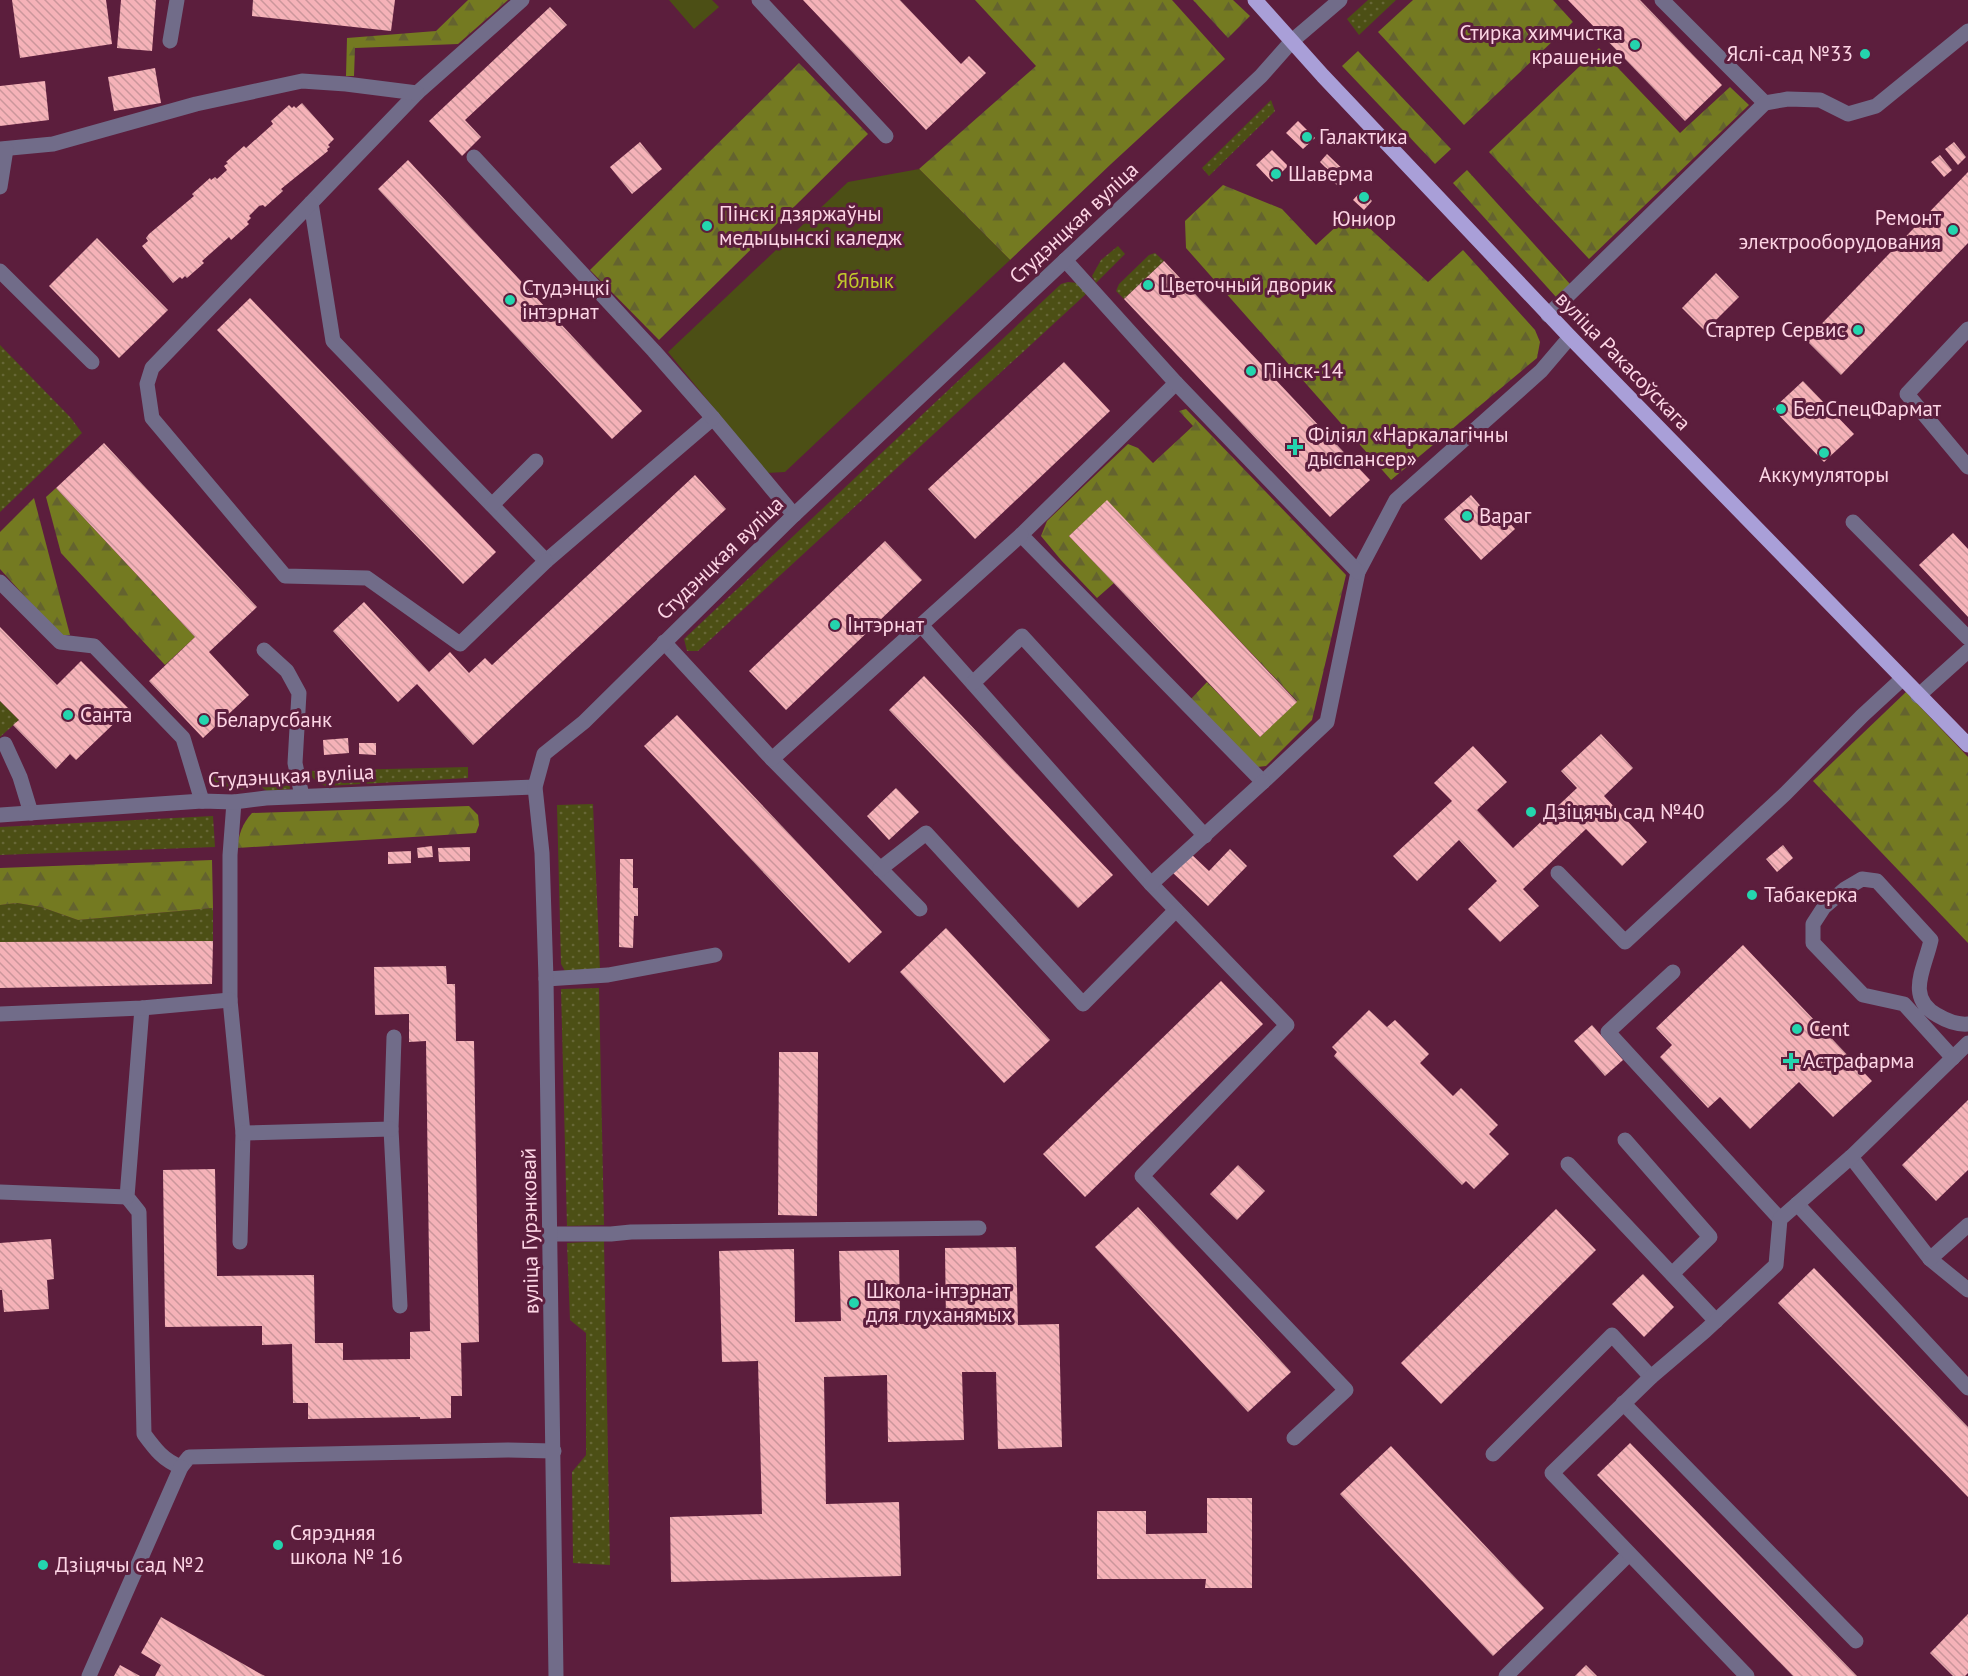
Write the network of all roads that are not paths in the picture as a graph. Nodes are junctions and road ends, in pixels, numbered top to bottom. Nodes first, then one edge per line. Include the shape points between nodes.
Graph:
1 (177, 0) edge
2 (522, 0) edge
3 (759, 0) edge
4 (1255, 0) edge
5 (1340, 0) edge
6 (1662, 0) edge
7 (1968, 31) edge
8 (170, 41) dead end
9 (1292, 42) junction
10 (417, 93) junction
11 (1765, 103) junction
12 (886, 135) dead end
13 (3, 149) edge
14 (474, 157) dead end
15 (0, 186) edge
16 (311, 203) junction
17 (1065, 260) junction
18 (0, 271) edge
19 (1548, 315) junction
20 (1968, 329) edge
21 (1570, 337) junction
22 (92, 362) dead end
23 (1176, 383) junction
24 (713, 418) junction
25 (536, 461) dead end
26 (1968, 467) edge
27 (492, 505) junction
28 (794, 514) junction
29 (1853, 522) dead end
30 (1021, 535) junction
31 (546, 561) junction
32 (1358, 572) junction
33 (0, 582) edge
34 (921, 625) junction
35 (1968, 638) edge
36 (664, 642) junction
37 (264, 650) dead end
38 (1968, 651) edge
39 (1902, 679) junction
40 (973, 683) junction
41 (1918, 696) junction
42 (5, 744) dead end
43 (1968, 745) edge
44 (772, 759) junction
45 (1263, 782) junction
46 (535, 787) junction
47 (302, 796) junction
48 (202, 801) junction
49 (234, 802) junction
50 (31, 813) junction
51 (0, 815) edge
52 (1204, 836) junction
53 (880, 868) junction
54 (1558, 873) dead end
55 (1151, 884) junction
56 (920, 909) dead end
57 (1176, 910) junction
58 (715, 955) dead end
59 (1673, 972) dead end
60 (546, 979) junction
61 (230, 1000) junction
62 (142, 1008) junction
63 (0, 1014) edge
64 (1968, 1024) edge
65 (394, 1037) dead end
66 (1968, 1043) edge
67 (1953, 1058) junction
68 (391, 1129) junction
69 (243, 1133) junction
70 (1625, 1140) dead end
71 (1851, 1157) junction
72 (1568, 1164) dead end
73 (0, 1192) edge
74 (127, 1197) junction
75 (1797, 1204) junction
76 (1780, 1219) junction
77 (1968, 1225) edge
78 (979, 1228) dead end
79 (551, 1234) junction
80 (240, 1242) dead end
81 (1930, 1259) junction
82 (1672, 1274) junction
83 (1968, 1290) edge
84 (400, 1306) dead end
85 (1716, 1321) junction
86 (1651, 1377) junction
87 (1968, 1388) edge
88 (1623, 1403) junction
89 (1294, 1438) dead end
90 (554, 1451) junction
91 (1493, 1454) dead end
92 (181, 1467) junction
93 (1629, 1554) junction
94 (1856, 1641) dead end
95 (89, 1676) edge
96 (556, 1676) edge
97 (1506, 1676) edge
98 (1747, 1676) edge

1 - 8 street
2 - 10 street
3 - 12 street
4 - 9 main road, вуліца Ракасоўскага
5 - 9 street, Студэнцкая вуліца
6 - 11 street
7 - 11 street via 1876,106 1848,114 1820,100
9 - 17 street, Студэнцкая вуліца via 1261,76
9 - 19 main road, вуліца Ракасоўскага
10 - 13 street via 302,81 196,104 53,144
10 - 16 street
11 - 19 street
13 - 15 street
14 - 24 street
16 - 27 street via 333,341
16 - 31 street via 152,368 147,384 152,418 285,576 367,578 460,644
17 - 23 street
17 - 28 street, Студэнцкая вуліца
18 - 22 street
19 - 21 main road, вуліца Ракасоўскага
20 - 26 street via 1907,394
21 - 32 street via 1541,371 1396,500
21 - 39 main road, вуліца Ракасоўскага
23 - 30 street
23 - 32 street
24 - 28 street
24 - 31 street
25 - 27 street
27 - 31 street
28 - 36 street, Студэнцкая вуліца
29 - 35 street
30 - 34 street
30 - 45 street
32 - 45 street via 1327,722
33 - 48 street via 60,642 94,646 183,738
34 - 40 street
34 - 44 street
36 - 44 street
36 - 46 street, Студэнцкая вуліца via 584,722 544,754
37 - 47 street via 287,671 299,693 295,763
38 - 41 street
39 - 41 main road, вуліца Ракасоўскага
39 - 54 street via 1625,942
40 - 52 street via 1022,636
40 - 55 street
41 - 43 main road, вуліца Ракасоўскага
42 - 50 street
44 - 53 street
45 - 52 street
46 - 47 street, Студэнцкая вуліца
46 - 60 street, вуліца Гурэнковай via 542,853
47 - 49 street, Студэнцкая вуліца
48 - 49 street, Студэнцкая вуліца
48 - 50 street, Студэнцкая вуліца
49 - 61 street
50 - 51 street, Студэнцкая вуліца
52 - 55 street
53 - 56 street
53 - 57 street via 926,833 1083,1004
55 - 57 street
57 - 89 street via 1287,1025 1142,1176 1346,1390
58 - 60 street via 608,975
59 - 76 street via 1608,1032
60 - 79 street, вуліца Гурэнковай
61 - 62 street
61 - 69 street
62 - 63 street
62 - 74 street
64 - 67 street via 1947,1021 1930,1011 1919,995 1919,979 1931,940 1877,881 1862,879 1824,907 1813,924 1814,943 1863,995 1904,1004
65 - 68 street
66 - 67 street
67 - 71 street
68 - 69 street
68 - 84 street
69 - 80 street
70 - 82 street via 1710,1237
71 - 75 street
71 - 81 street
72 - 82 street
73 - 74 street
74 - 92 street via 139,1212 144,1434 157,1452
75 - 76 street
75 - 87 street
76 - 85 street via 1776,1266
77 - 81 street
78 - 79 street
79 - 90 street, вуліца Гурэнковай
81 - 83 street
82 - 85 street
85 - 86 street
86 - 88 street
86 - 91 street via 1611,1335
88 - 93 street via 1552,1473
88 - 94 street
90 - 92 street via 189,1457
90 - 96 street, вуліца Гурэнковай
92 - 95 street
93 - 97 street
93 - 98 street

